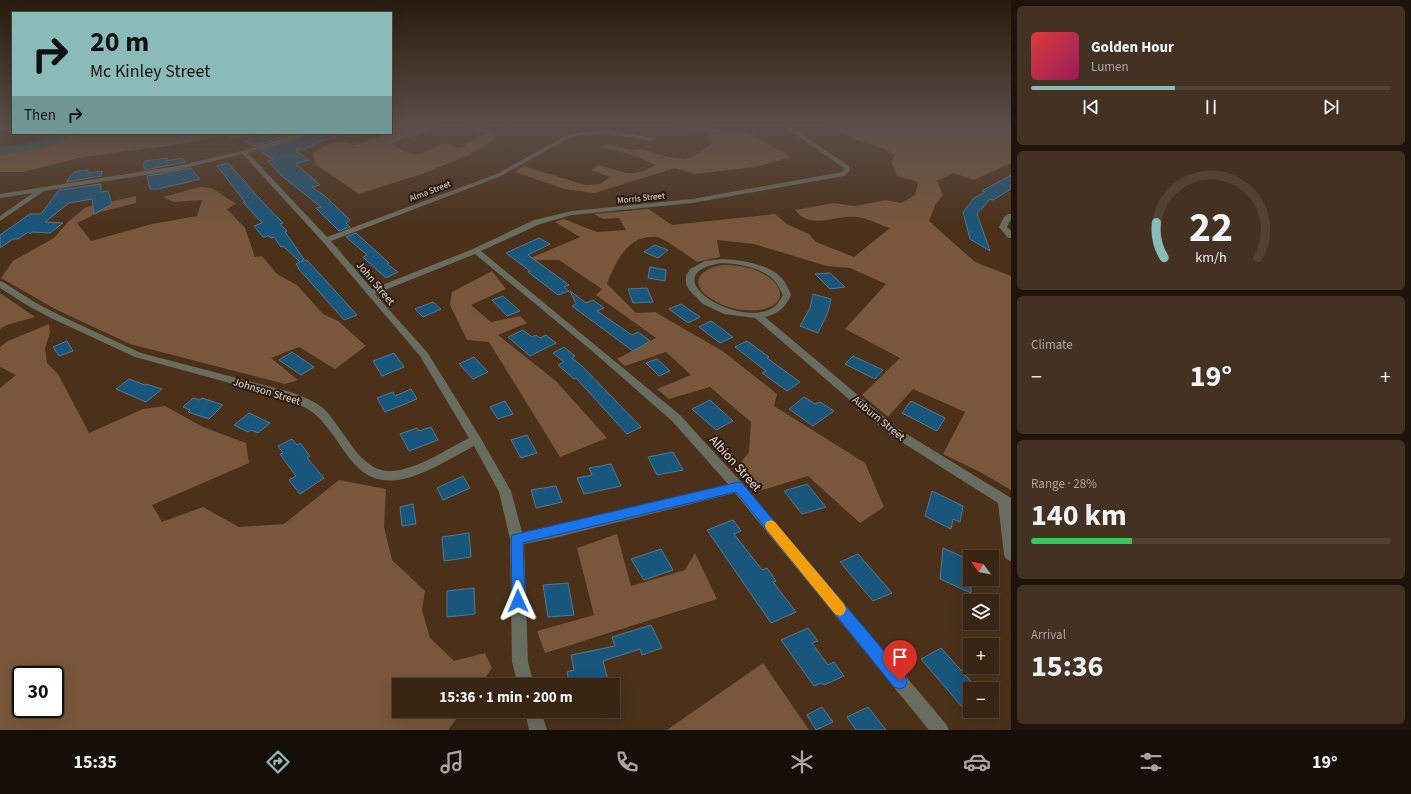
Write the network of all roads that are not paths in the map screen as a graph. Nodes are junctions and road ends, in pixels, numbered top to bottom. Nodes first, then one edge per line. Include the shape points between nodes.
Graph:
1 (214, 159) edge
2 (251, 159) edge
3 (527, 159) edge
4 (835, 159) edge
5 (44, 188) junction
6 (0, 196) edge
7 (1011, 216) edge
8 (0, 219) edge
9 (1011, 236) edge
10 (326, 240) junction
11 (476, 251) junction
12 (0, 284) edge
13 (370, 293) junction
14 (758, 316) junction
15 (476, 440) junction
16 (738, 487) junction
17 (1007, 503) edge
18 (517, 539) junction
19 (1011, 555) edge
20 (524, 678) edge
21 (535, 718) edge
22 (538, 730) edge
23 (940, 730) edge

1 - 5 street via 177,168
2 - 10 street, John Street
3 - 10 street, Alma Street via 499,175
4 - 11 street, Morris Street via 847,167 844,174 692,201 552,217
5 - 6 street
5 - 8 street
7 - 9 street via 1006,219 1003,227
10 - 13 street, John Street
11 - 13 street, Morris Street
11 - 16 street, Albion Street via 676,418
12 - 15 street, Johnson Street via 33,305 83,331 138,355 287,395 309,404 320,412 360,464 372,472 388,476 409,472
13 - 15 street, John Street via 424,354
14 - 14 street via 782,307 787,295 780,281 766,270 742,262 722,261 701,265 693,271 690,284 706,302 727,312
14 - 17 street, Auburn Street via 893,431
15 - 18 street via 505,491
16 - 18 street
16 - 23 street, Albion Street
17 - 19 street
18 - 20 street via 520,662
21 - 22 street

